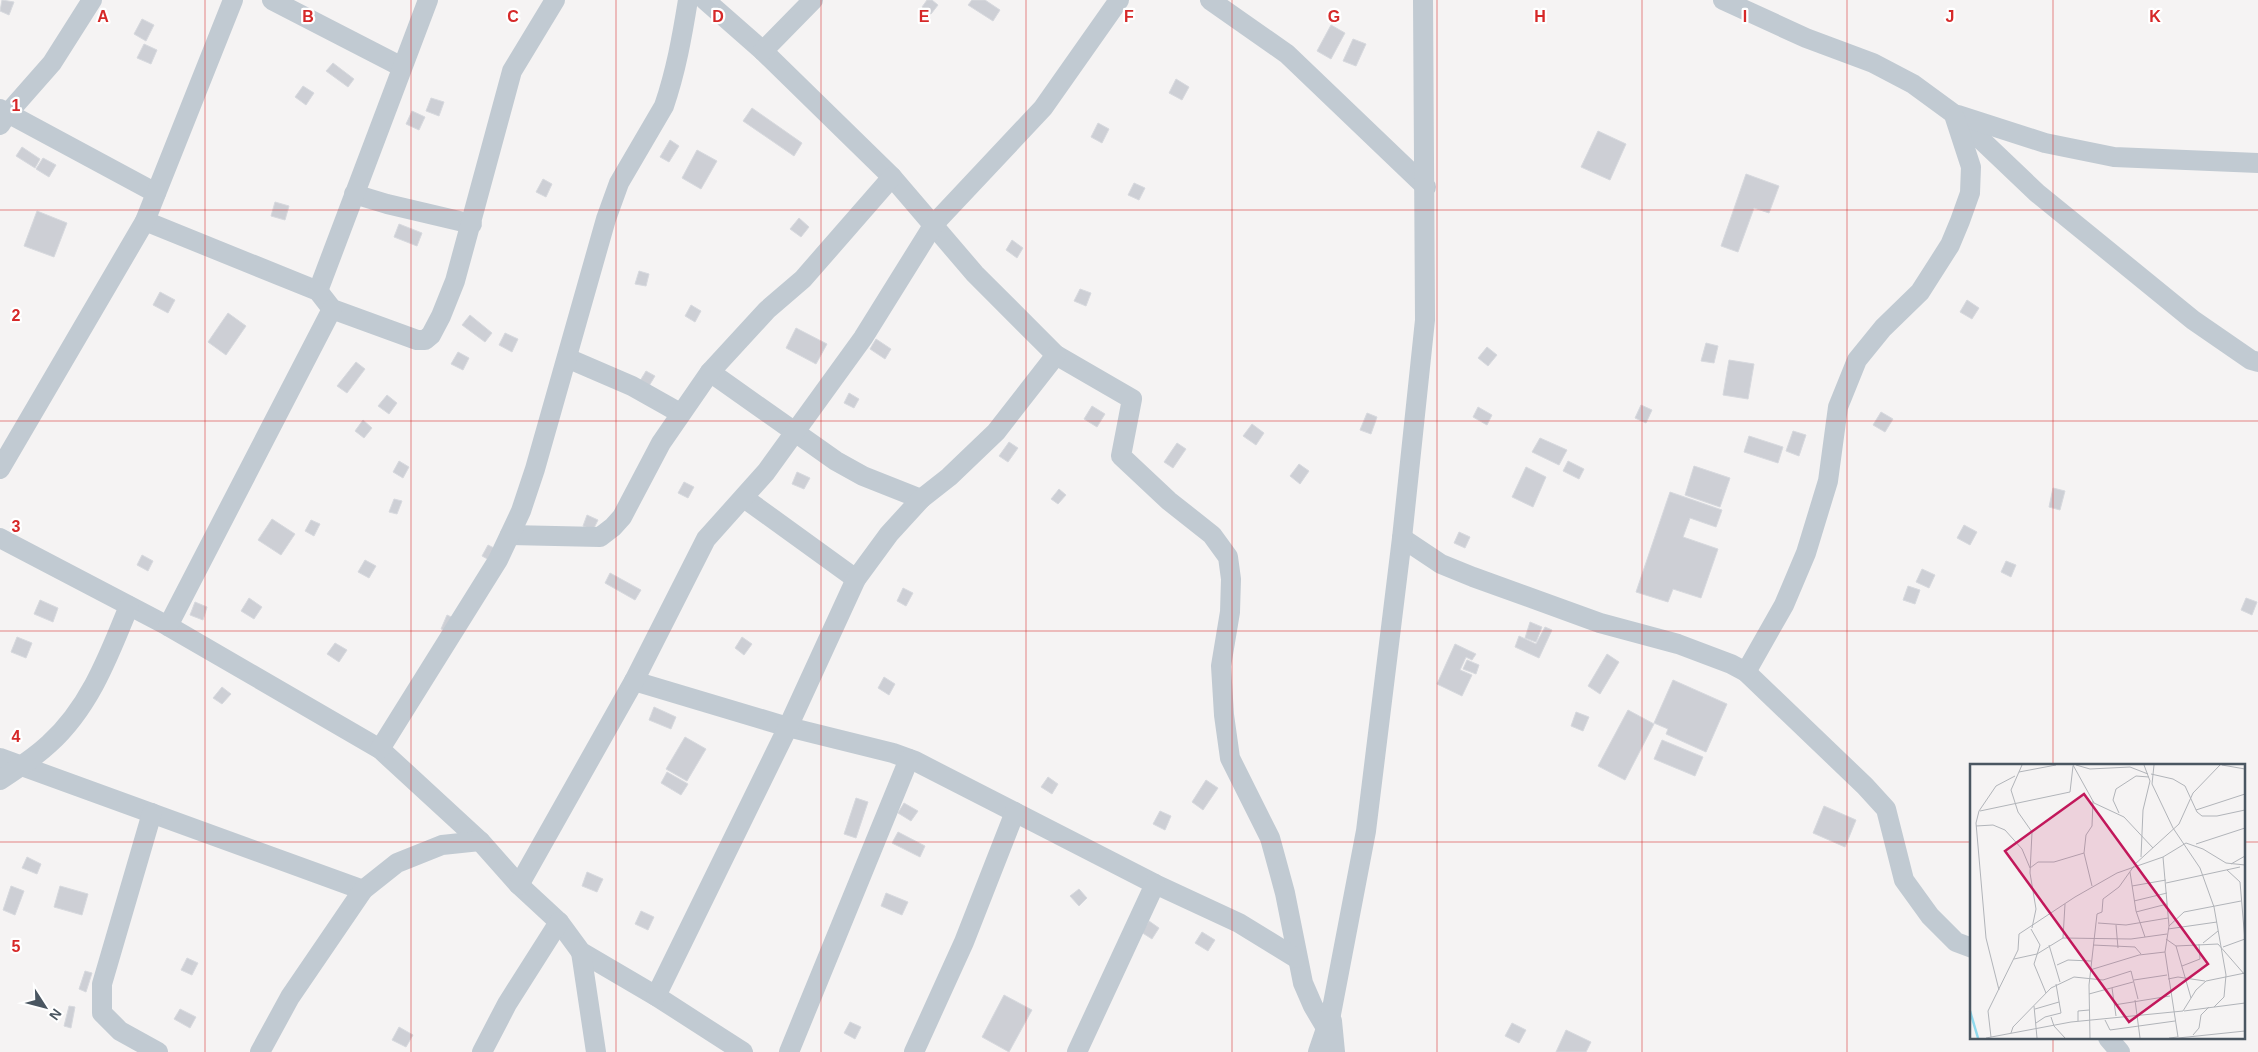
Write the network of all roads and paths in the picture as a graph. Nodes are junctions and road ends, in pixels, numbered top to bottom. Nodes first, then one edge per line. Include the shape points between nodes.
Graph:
1 (92, 0) edge
2 (233, 0) edge
3 (272, 0) edge
4 (428, 0) edge
5 (554, 0) edge
6 (688, 0) edge
7 (705, 0) edge
8 (813, 0) edge
9 (1119, 0) edge
10 (1210, 0) edge
11 (1423, 0) edge
12 (1723, 0) edge
13 (763, 51) junction
14 (402, 67) junction
15 (1954, 114) junction
16 (3, 115) edge
17 (2258, 163) edge
18 (892, 177) junction
19 (1426, 187) junction
20 (156, 193) junction
21 (354, 194) junction
22 (145, 221) junction
23 (472, 224) junction
24 (934, 224) junction
25 (318, 291) junction
26 (332, 309) junction
27 (1056, 354) junction
28 (567, 358) junction
29 (2258, 362) edge
30 (710, 372) junction
31 (680, 413) junction
32 (795, 431) junction
33 (0, 469) edge
34 (744, 498) junction
35 (921, 499) junction
36 (510, 535) junction
37 (0, 538) edge
38 (1402, 538) junction
39 (856, 579) junction
40 (129, 606) junction
41 (168, 626) junction
42 (1746, 672) junction
43 (634, 681) junction
44 (788, 727) junction
45 (380, 749) junction
46 (0, 758) edge
47 (909, 759) junction
48 (23, 765) junction
49 (0, 780) edge
50 (152, 812) junction
51 (1015, 812) junction
52 (480, 840) junction
53 (1155, 884) junction
54 (519, 885) junction
55 (364, 890) junction
56 (559, 922) junction
57 (1970, 947) edge
58 (581, 952) junction
59 (1296, 958) junction
60 (656, 996) junction
61 (1329, 1021) junction
62 (2110, 1040) edge
63 (158, 1052) edge
64 (260, 1052) edge
65 (482, 1052) edge
66 (596, 1052) edge
67 (743, 1052) edge
68 (789, 1052) edge
69 (914, 1052) edge
70 (1077, 1052) edge
71 (1318, 1052) edge
72 (1335, 1052) edge
73 (2120, 1052) edge

1 - 16 street via 52,63
2 - 20 street
3 - 14 street
4 - 14 street
5 - 23 street via 512,70
6 - 28 street via 678,66 666,100 619,183
7 - 13 street
8 - 13 street
9 - 24 street via 1042,108
10 - 19 street via 1287,54
11 - 19 street
12 - 15 street via 1806,38 1873,63 1913,84
13 - 18 street
14 - 21 street
15 - 17 street via 2045,143 2114,157
15 - 29 street via 2037,193 2193,320
15 - 42 street via 1971,167 1970,193 1960,221 1950,245 1920,292 1856,360 1838,407 1828,481 1806,553 1784,606
16 - 20 street
18 - 24 street
18 - 30 street via 803,279 767,310
19 - 38 street via 1425,320
20 - 22 street
21 - 23 street
21 - 25 street
22 - 25 street
22 - 33 street
23 - 26 street via 455,282 441,316 425,340 416,340
24 - 27 street via 975,274
24 - 32 street via 863,338
25 - 26 street
26 - 41 street
27 - 35 street via 996,432
27 - 59 street via 1132,399 1121,456 1212,535 1228,557 1230,612 1221,666 1230,758 1270,838 1285,893
28 - 31 street via 632,386
28 - 36 street via 535,469
30 - 31 street
30 - 32 street
31 - 36 street via 613,528 600,537
32 - 34 street
32 - 35 street via 836,462
34 - 39 street
34 - 43 street via 706,539 696,555
35 - 39 street via 889,534
36 - 45 street via 498,560
37 - 40 street
38 - 42 street via 1441,564 1472,577 1600,623 1678,644
38 - 61 street via 1366,831
39 - 44 street
40 - 41 street
40 - 48 street via 106,663 78,712 50,744
41 - 45 street
42 - 57 street via 1886,809 1904,880 1930,916 1956,942
43 - 44 street
43 - 54 street
44 - 47 street
44 - 60 street
45 - 52 street
46 - 48 street
47 - 51 street
47 - 68 street
48 - 49 street
48 - 50 street
50 - 55 street
50 - 63 street via 102,984 102,1013 120,1031
51 - 53 street
51 - 69 street via 964,942
52 - 54 street
52 - 55 street via 442,846 397,863
53 - 59 street via 1239,923
53 - 70 street
54 - 56 street
55 - 64 street via 290,997
56 - 58 street
56 - 65 street via 507,1004
58 - 60 street
58 - 66 street
59 - 61 street via 1312,1006
60 - 67 street
61 - 71 street
61 - 72 street
62 - 73 street

